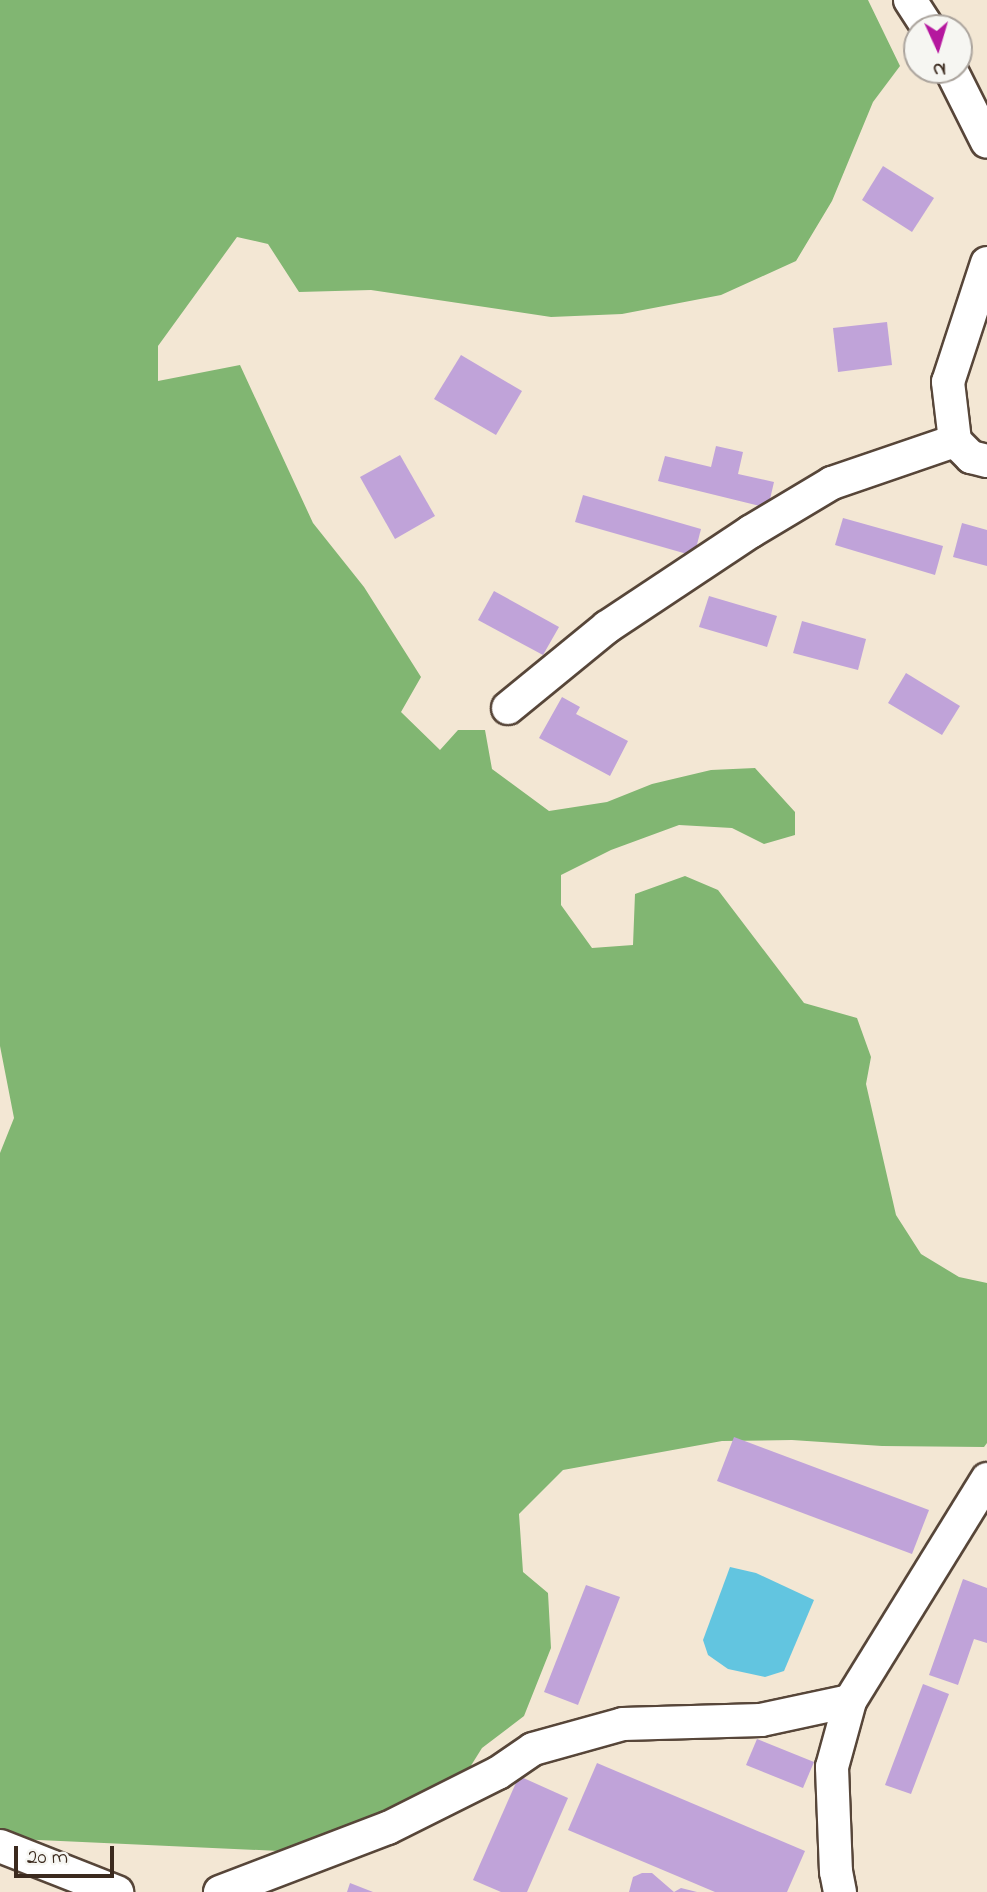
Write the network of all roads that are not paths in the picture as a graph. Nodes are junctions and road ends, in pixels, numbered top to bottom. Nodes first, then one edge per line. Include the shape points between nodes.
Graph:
1 (958, 84) edge
2 (987, 142) edge
3 (987, 263) edge
4 (955, 441) junction
5 (987, 461) edge
6 (508, 708) dead end
7 (987, 1479) edge
8 (850, 1701) junction
9 (0, 1846) edge
10 (117, 1892) edge
11 (220, 1892) edge
12 (840, 1892) edge

1 - 2 street
3 - 4 street via 947,382
4 - 5 street via 971,457
4 - 6 street via 820,490 607,627
7 - 8 street
8 - 11 street via 761,1720 623,1724 533,1749 498,1773 388,1828
8 - 12 street via 832,1767
9 - 10 street

